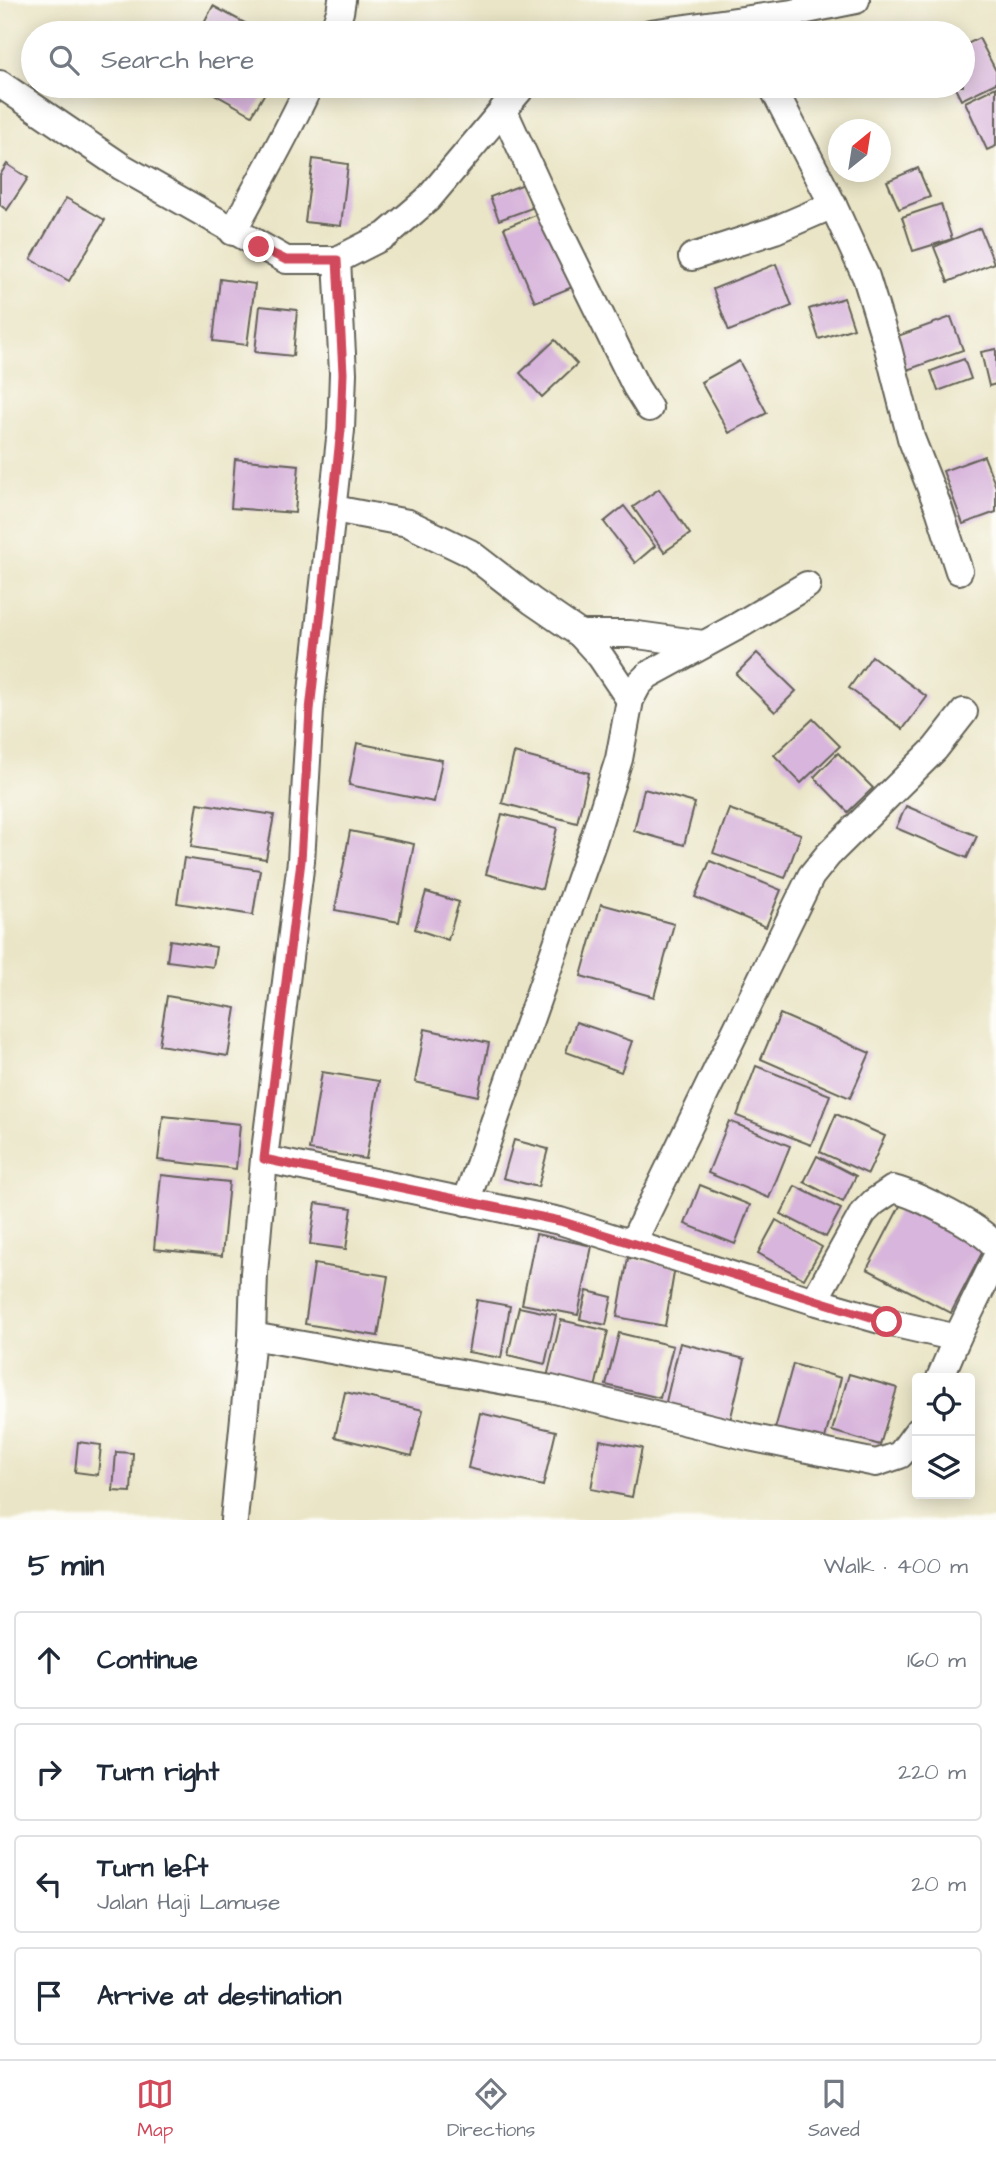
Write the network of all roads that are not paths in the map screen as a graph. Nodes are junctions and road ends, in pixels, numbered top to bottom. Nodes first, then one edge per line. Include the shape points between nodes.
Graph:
1 (342, 0) edge
2 (856, 0) edge
3 (737, 18) edge
4 (337, 21) edge
5 (720, 21) edge
6 (0, 83) edge
7 (21, 97) edge
8 (22, 98) edge
9 (303, 98) edge
10 (513, 98) edge
11 (778, 98) edge
12 (503, 110) junction
13 (834, 205) junction
14 (233, 232) junction
15 (692, 257) dead end
16 (337, 260) junction
17 (649, 408) dead end
18 (334, 509) junction
19 (959, 571) dead end
20 (807, 585) dead end
21 (580, 634) junction
22 (703, 644) junction
23 (629, 700) junction
24 (964, 712) dead end
25 (264, 1159) junction
26 (466, 1202) junction
27 (633, 1242) junction
28 (996, 1247) edge
29 (996, 1258) edge
30 (814, 1301) junction
31 (252, 1336) junction
32 (957, 1338) junction
33 (942, 1373) edge
34 (914, 1436) edge
35 (234, 1520) edge

1 - 4 street
2 - 3 street
3 - 5 street
6 - 7 street
8 - 14 street via 122,167
9 - 14 street
10 - 12 street
11 - 13 street
12 - 16 street via 428,199 386,235
12 - 17 street
13 - 15 street
13 - 19 street via 866,277 911,438
14 - 16 street via 286,260
16 - 18 street via 343,373
18 - 21 street via 408,523 433,534 470,553
18 - 25 street via 310,710 301,861
20 - 22 street
21 - 22 street via 630,634
21 - 23 street
22 - 23 street via 648,675
23 - 26 street via 619,759 597,830
24 - 27 street via 935,749 811,876
25 - 26 street
25 - 31 street
26 - 27 street
27 - 30 street
28 - 30 street via 970,1226 908,1192 893,1189 863,1213
29 - 32 street
30 - 32 street
31 - 34 street via 551,1389 876,1463 900,1455
31 - 35 street
32 - 33 street

